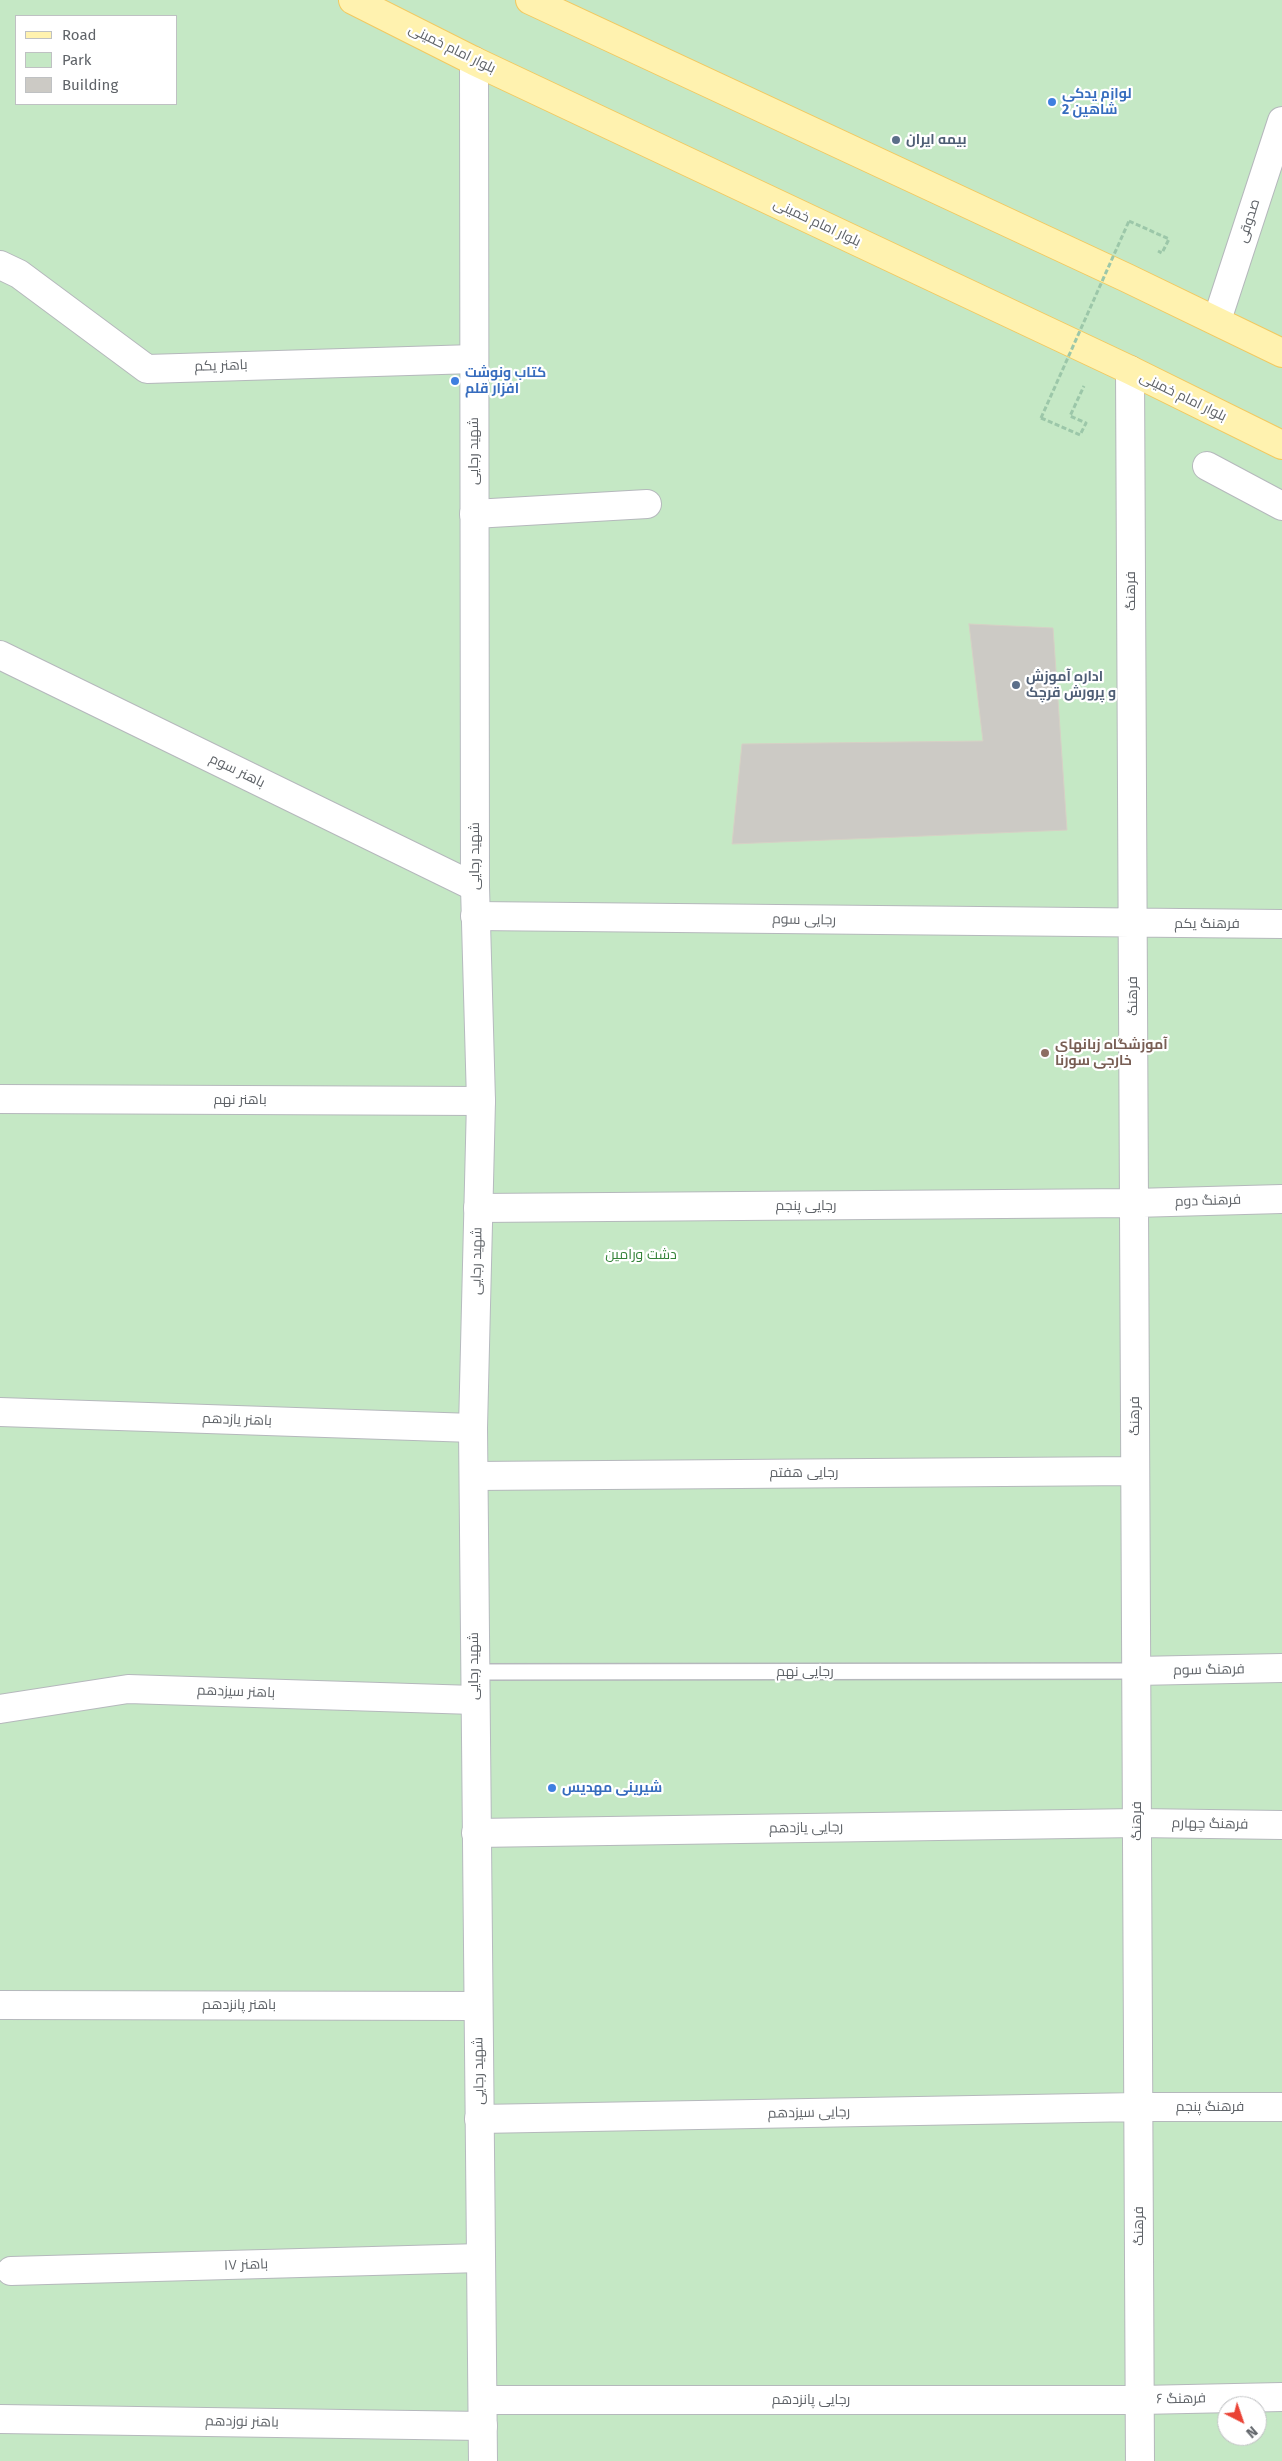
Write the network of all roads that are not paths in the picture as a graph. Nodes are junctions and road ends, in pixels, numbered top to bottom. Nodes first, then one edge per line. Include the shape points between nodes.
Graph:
1 (353, 0) edge
2 (530, 0) edge
3 (474, 60) junction
4 (1282, 121) edge
5 (0, 265) edge
6 (1217, 320) junction
7 (1282, 353) edge
8 (474, 359) junction
9 (1130, 370) junction
10 (1282, 445) edge
11 (1207, 466) dead end
12 (647, 504) dead end
13 (1282, 506) edge
14 (474, 514) junction
15 (0, 654) edge
16 (475, 887) junction
17 (475, 916) junction
18 (1132, 924) junction
19 (1282, 924) edge
20 (1, 1098) edge
21 (481, 1101) junction
22 (1282, 1199) edge
23 (1134, 1203) junction
24 (478, 1208) junction
25 (0, 1412) edge
26 (473, 1428) junction
27 (1135, 1471) junction
28 (474, 1476) junction
29 (1282, 1668) edge
30 (474, 1672) junction
31 (1136, 1672) junction
32 (474, 1700) junction
33 (0, 1709) edge
34 (1137, 1823) junction
35 (1282, 1825) edge
36 (476, 1833) junction
37 (0, 2005) edge
38 (478, 2006) junction
39 (1138, 2106) junction
40 (1282, 2108) edge
41 (479, 2119) junction
42 (481, 2258) junction
43 (11, 2272) dead end
44 (1282, 2397) edge
45 (1140, 2400) junction
46 (483, 2413) junction
47 (0, 2419) edge
48 (484, 2461) edge
49 (1140, 2461) edge

1 - 3 main road, بلوار امام خمینی
2 - 6 main road
3 - 8 street, شهید رجایی
3 - 9 main road, بلوار امام خمینی
4 - 6 street, صدوقی
5 - 8 street, باهنر یکم via 19,274 147,368
6 - 7 main road
8 - 14 street, شهید رجایی
9 - 10 main road, بلوار امام خمینی
9 - 18 street, فرهنگ
11 - 13 street
12 - 14 street
14 - 16 street, شهید رجایی
15 - 16 street, باهنر سوم
16 - 17 street, شهید رجایی
17 - 18 street, رجایی سوم
17 - 21 street, شهید رجایی
18 - 19 street, فرهنگ یکم
18 - 23 street, فرهنگ
20 - 21 street, باهنر نهم
21 - 24 street, شهید رجایی
22 - 23 street, فرهنگ دوم
23 - 24 street, رجایی پنجم
23 - 27 street, فرهنگ
24 - 26 street, شهید رجایی
25 - 26 street, باهنر یازدهم
26 - 28 street, شهید رجایی
27 - 28 street, رجایی هفتم
27 - 31 street, فرهنگ
28 - 30 street, شهید رجایی
29 - 31 street, فرهنگ سوم
30 - 31 lane, رجایی نهم
30 - 32 street, شهید رجایی
31 - 34 street, فرهنگ
32 - 33 street, باهنر سیزدهم via 128,1688
32 - 36 street, شهید رجایی
34 - 35 street, فرهنگ چهارم
34 - 36 street, رجایی یازدهم
34 - 39 street, فرهنگ
36 - 38 street, شهید رجایی
37 - 38 street, باهنر پانزدهم
38 - 41 street, شهید رجایی
39 - 40 street, فرهنگ پنجم
39 - 41 street, رجایی سیزدهم
39 - 45 street, فرهنگ
41 - 42 street, شهید رجایی
42 - 43 street, باهنر ۱۷
42 - 46 street, شهید رجایی
44 - 45 street, فرهنگ ۶
45 - 46 street, رجایی پانزدهم
45 - 49 street, فرهنگ
46 - 47 street, باهنر نوزدهم
46 - 48 street, شهید رجایی

